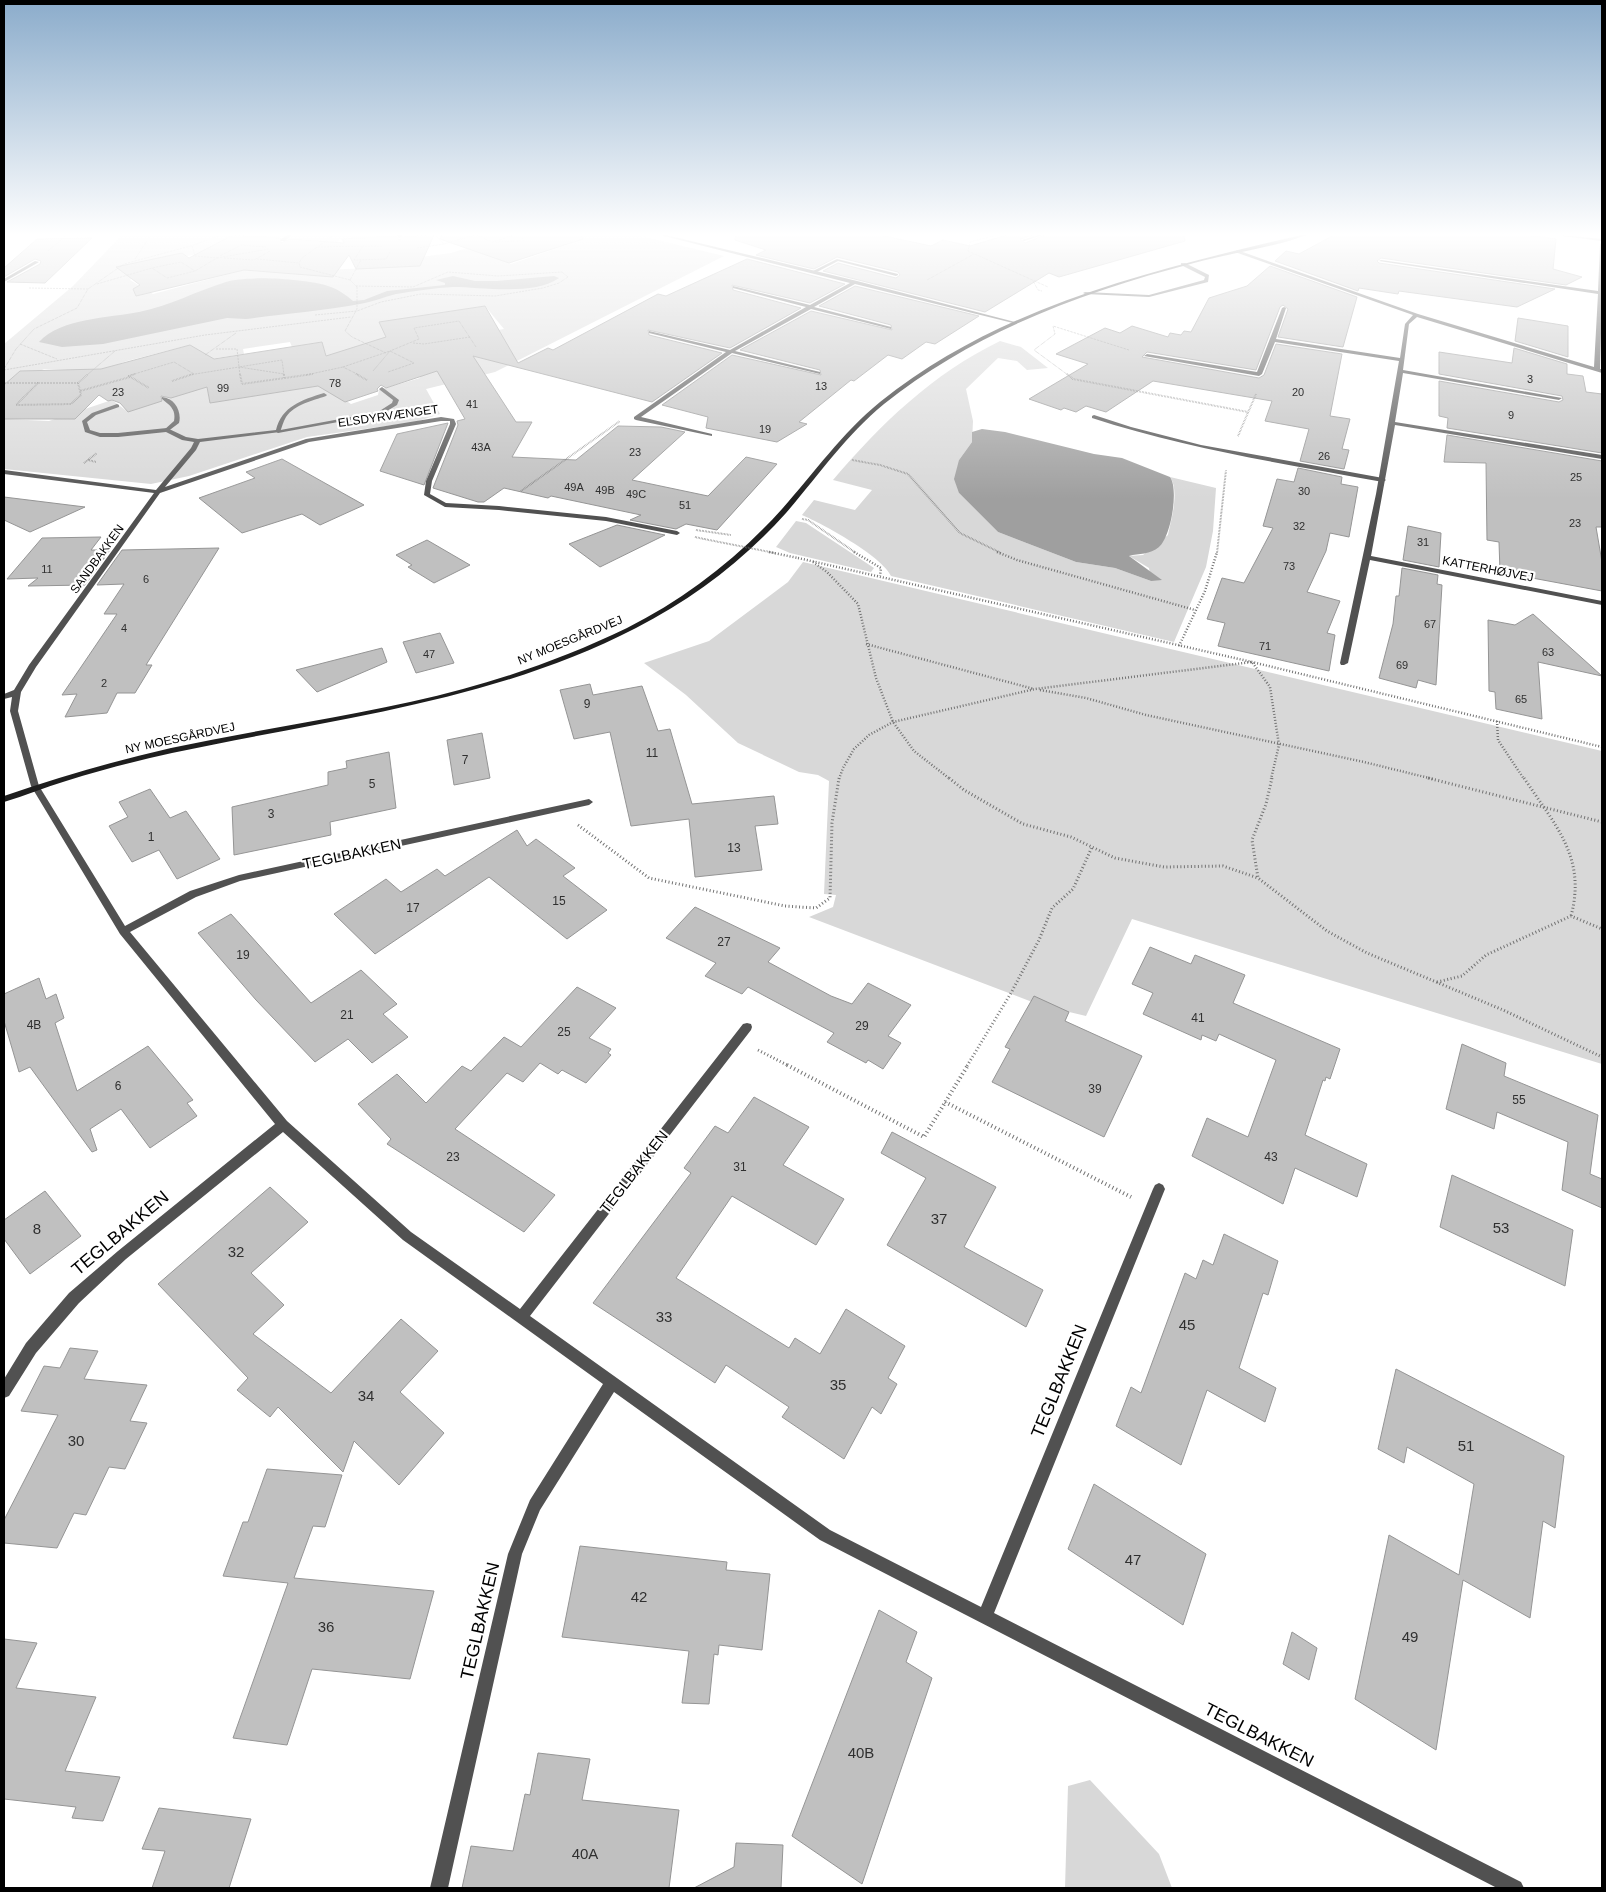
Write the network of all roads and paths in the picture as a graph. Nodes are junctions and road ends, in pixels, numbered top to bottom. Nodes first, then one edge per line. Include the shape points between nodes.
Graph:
1 (46, 323) edge
2 (302, 323) edge
3 (348, 323) edge
4 (444, 323) edge
5 (460, 323) edge
6 (780, 323) edge
7 (871, 323) edge
8 (1010, 323) edge
9 (1279, 323) edge
10 (1407, 323) edge
11 (1444, 323) edge
12 (1601, 323) edge
13 (889, 328) dead end
14 (242, 331) junction
15 (651, 332) dead end
16 (470, 338) junction
17 (1274, 340) junction
18 (413, 343) junction
19 (20, 344) junction
20 (476, 347) dead end
21 (215, 349) junction
22 (116, 351) junction
23 (390, 351) junction
24 (730, 352) junction
25 (386, 353) junction
26 (205, 355) dead end
27 (1147, 356) joint
28 (57, 359) junction
29 (1402, 360) junction
30 (239, 367) junction
31 (343, 367) junction
32 (4, 370) edge
33 (1600, 370) edge
34 (1400, 371) junction
35 (372, 372) dead end
36 (194, 374) junction
37 (284, 374) junction
38 (382, 374) dead end
39 (818, 374) dead end
40 (1259, 374) junction
41 (130, 376) junction
42 (374, 377) dead end
43 (284, 378) junction
44 (4, 383) edge
45 (38, 383) junction
46 (78, 383) junction
47 (167, 383) dead end
48 (149, 388) dead end
49 (382, 389) dead end
50 (80, 391) junction
51 (324, 395) dead end
52 (164, 398) dead end
53 (1559, 398) dead end
54 (117, 406) dead end
55 (1248, 412) junction
56 (1094, 417) dead end
57 (636, 418) junction
58 (1394, 423) junction
59 (167, 430) junction
60 (278, 431) junction
61 (710, 435) dead end
62 (198, 441) junction
63 (99, 452) dead end
64 (1230, 452) junction
65 (830, 456) junction
66 (1602, 457) edge
67 (88, 460) junction
68 (96, 462) dead end
69 (82, 465) dead end
70 (4, 472) edge
71 (1383, 480) junction
72 (158, 492) junction
73 (499, 508) junction
74 (808, 520) dead end
75 (693, 532) dead end
76 (677, 533) dead end
77 (704, 539) dead end
78 (756, 540) junction
79 (1369, 558) junction
80 (812, 561) junction
81 (880, 576) junction
82 (1602, 603) edge
83 (1195, 610) junction
84 (866, 644) junction
85 (1180, 646) junction
86 (1252, 662) junction
87 (1344, 663) dead end
88 (1035, 689) junction
89 (17, 692) junction
90 (4, 696) edge
91 (1497, 721) junction
92 (893, 722) junction
93 (1279, 744) junction
94 (1602, 747) edge
95 (35, 786) junction
96 (4, 799) edge
97 (589, 802) dead end
98 (1543, 808) junction
99 (557, 809) junction
100 (1602, 822) edge
101 (1092, 847) junction
102 (1258, 878) junction
103 (1572, 916) junction
104 (1602, 929) edge
105 (123, 932) junction
106 (1436, 982) junction
107 (747, 1027) dead end
108 (737, 1039) junction
109 (1602, 1057) edge
110 (945, 1102) junction
111 (283, 1125) junction
112 (1159, 1189) dead end
113 (1151, 1207) junction
114 (521, 1318) junction
115 (612, 1383) junction
116 (4, 1391) edge
117 (985, 1617) junction
118 (439, 1888) edge
119 (1515, 1888) edge

1 - 19 path via 34,329
2 - 14 path
3 - 25 path via 345,331 352,337
4 - 18 path via 414,328 419,339
5 - 16 path
6 - 24 street
7 - 13 street
8 - 65 street, NY MOESGÅRDVEJ via 922,374 880,405
9 - 17 street
10 - 29 street
11 - 33 street
12 - 33 street
14 - 21 path
14 - 22 path
15 - 24 street
16 - 18 path
16 - 20 path
17 - 29 street
17 - 40 street
18 - 23 path
19 - 28 path
19 - 32 path
21 - 26 path
21 - 30 path via 237,348
22 - 28 path
22 - 46 path
23 - 25 path
23 - 35 path
23 - 38 path via 414,363
24 - 39 street
24 - 57 street
25 - 31 path
27 - 40 street
27 - 55 path via 1053,326 1055,334 1034,350 1073,379
28 - 32 path
29 - 34 street
30 - 36 path
30 - 37 path
30 - 37 path via 282,360
30 - 43 path via 242,384
31 - 42 path via 366,380
31 - 43 path
34 - 53 street
34 - 58 street
36 - 41 path via 174,362
36 - 47 path
37 - 43 path
40 - 55 path via 1263,378
41 - 48 path
41 - 50 path
44 - 45 path
45 - 46 path
45 - 50 path via 16,405 70,404 81,395
46 - 50 path
49 - 60 street via 396,400 380,413
51 - 60 street via 290,409 282,416
52 - 59 street via 178,414 177,422
54 - 59 street via 94,414 84,422 87,431 118,435
55 - 64 path
56 - 64 street via 1138,431
57 - 61 street
57 - 73 path via 627,416
58 - 66 street
58 - 71 street
59 - 62 street via 184,439
60 - 62 street
62 - 72 street, SANDBAKKEN
63 - 67 path
64 - 71 street
64 - 83 path via 1221,489 1218,540 1212,572
65 - 78 street, NY MOESGÅRDVEJ
65 - 83 path via 908,474 960,533 982,546 1017,560
67 - 68 path
67 - 69 path
70 - 72 street, ELSDYRVÆNGET
71 - 79 street
72 - 73 street, ELSDYRVÆNGET via 308,440 441,419 452,420 453,424 429,481 427,495 445,505
72 - 89 street, SANDBAKKEN
73 - 76 street, ELSDYRVÆNGET via 606,519
74 - 81 path via 881,568
75 - 78 path via 696,529
77 - 80 path, bridge
78 - 95 street, NY MOESGÅRDVEJ via 704,583 664,610 618,635 538,666 467,690 372,712 169,750
79 - 82 street, KATTERHØJVEJ
79 - 87 street
80 - 81 path
80 - 84 path via 858,604
81 - 85 path
83 - 85 path
84 - 88 path
84 - 92 path
85 - 86 path
86 - 88 path
86 - 91 path
86 - 93 path via 1270,687
88 - 92 path
88 - 93 path
89 - 90 street
89 - 95 street via 14,711
91 - 94 path
91 - 98 path via 1498,740
92 - 99 path via 871,733 849,754 836,786 830,898 816,908 785,906 649,878
92 - 101 path via 914,751 964,790 1023,824 1072,837
93 - 98 path via 1364,762
93 - 102 path via 1266,804 1252,840
95 - 96 street, NY MOESGÅRDVEJ
95 - 105 street, TEGLBAKKEN
97 - 99 street, TEGLBAKKEN
98 - 100 path
98 - 103 path via 1572,855 1576,898
99 - 105 street, TEGLBAKKEN via 239,878 193,894
101 - 102 path via 1115,858 1164,868 1223,866
101 - 110 path via 1073,889 1052,908 1011,993
102 - 106 path via 1327,931 1367,953
103 - 104 path
103 - 106 path via 1486,955 1462,976
105 - 111 street, TEGLBAKKEN
106 - 109 path
107 - 108 street, TEGLBAKKEN
108 - 110 path via 924,1137
108 - 114 street, TEGLBAKKEN
110 - 113 path
111 - 114 street, TEGLBAKKEN via 407,1236
111 - 116 street, TEGLBAKKEN via 74,1298 31,1348
112 - 113 street, TEGLBAKKEN
113 - 117 street, TEGLBAKKEN
114 - 115 street, TEGLBAKKEN
115 - 117 street, TEGLBAKKEN via 825,1535
115 - 118 street, TEGLBAKKEN via 535,1505 515,1554
117 - 119 street, TEGLBAKKEN

